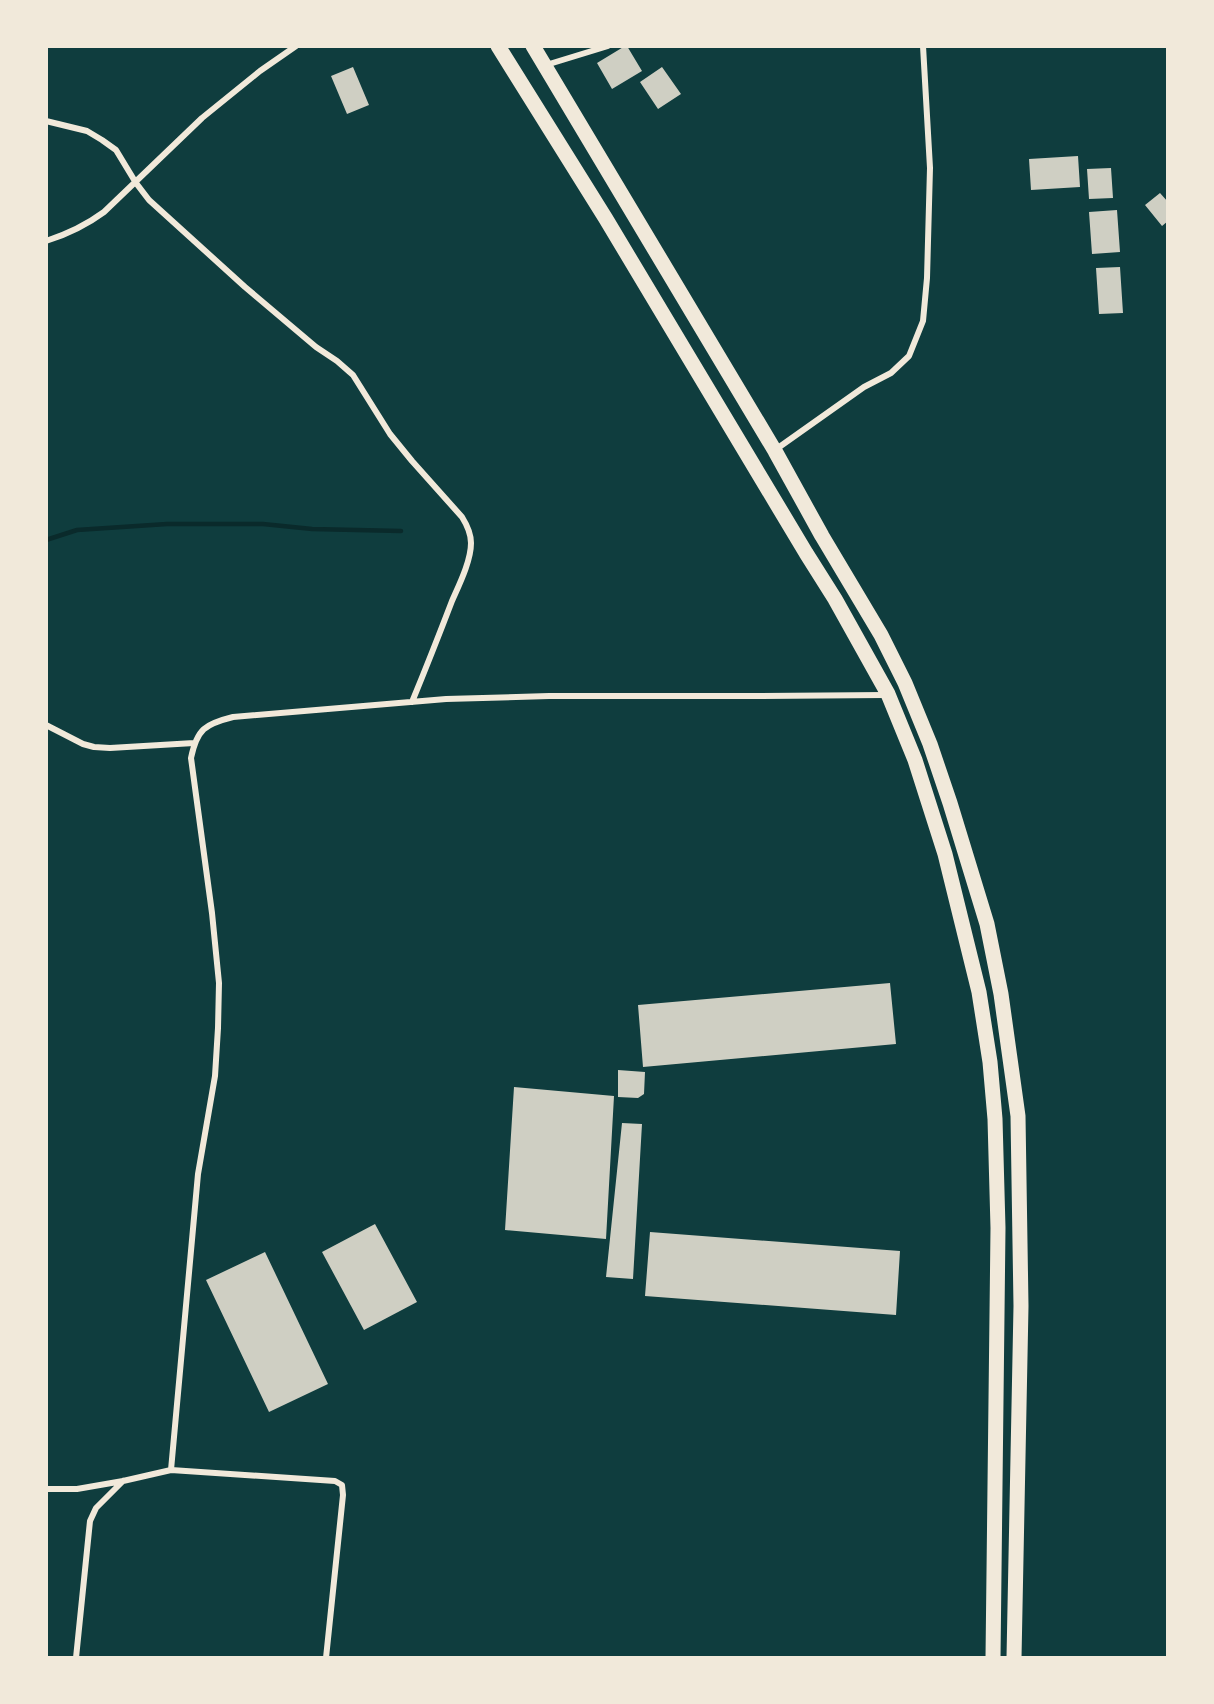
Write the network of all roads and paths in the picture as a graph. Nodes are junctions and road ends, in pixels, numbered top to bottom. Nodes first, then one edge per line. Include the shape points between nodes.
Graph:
1 (296, 46) edge
2 (498, 46) edge
3 (533, 46) edge
4 (608, 46) edge
5 (923, 46) edge
6 (545, 65) junction
7 (46, 121) edge
8 (136, 183) junction
9 (46, 241) edge
10 (775, 451) junction
11 (888, 694) junction
12 (412, 702) junction
13 (46, 725) edge
14 (194, 743) junction
15 (171, 1470) junction
16 (123, 1481) junction
17 (46, 1489) edge
18 (76, 1658) edge
19 (326, 1658) edge
20 (993, 1658) edge
21 (1014, 1658) edge

1 - 8 street via 202,118
2 - 11 highway via 835,599
3 - 6 highway
4 - 6 street
5 - 10 street via 930,168 923,321 909,356 891,373 864,387
6 - 10 highway
7 - 8 street via 87,131 102,140 116,150
8 - 9 street via 86,225
8 - 12 street via 149,200 245,287 353,375 390,434 468,526 471,544 466,563
10 - 21 highway via 905,683 956,821 987,924 1001,994 1018,1116 1020,1359
11 - 12 street via 549,696
11 - 20 highway via 915,760 945,854 979,992 990,1062 998,1228
12 - 14 street via 233,717 203,728
13 - 14 street via 94,747
14 - 15 street via 191,758 219,983 218,1028 215,1076 198,1174
15 - 16 street
15 - 19 street via 335,1481 342,1485
16 - 17 street via 77,1489
16 - 18 street via 96,1508 90,1521

